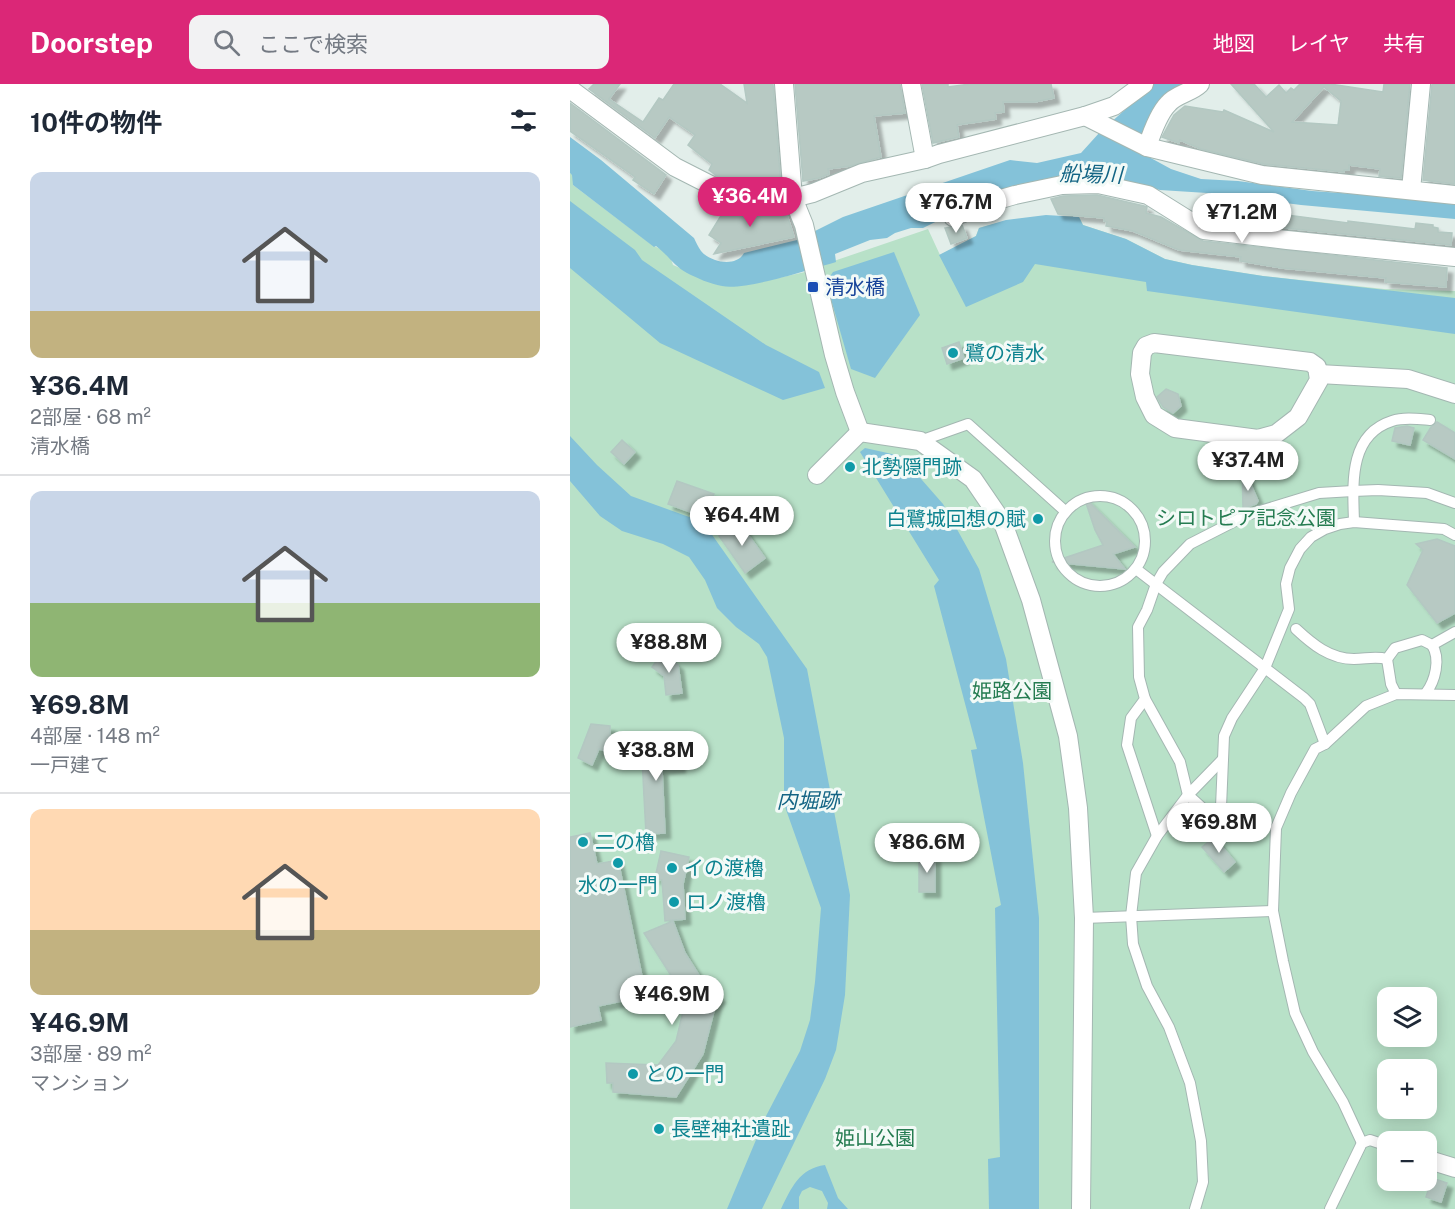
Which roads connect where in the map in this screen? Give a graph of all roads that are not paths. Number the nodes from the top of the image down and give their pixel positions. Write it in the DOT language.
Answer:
graph roads {
  1 [pos="784,84"];
  2 [pos="911,84"];
  3 [pos="1144,84"];
  4 [pos="1200,84"];
  5 [pos="1421,84"];
  6 [pos="570,89"];
  7 [pos="1085,116"];
  8 [pos="1147,147"];
  9 [pos="925,159"];
  10 [pos="1411,190"];
  11 [pos="1455,195"];
  12 [pos="793,198"];
  13 [pos="953,217"];
  14 [pos="1455,257"];
  15 [pos="1319,374"];
  16 [pos="1455,394"];
  17 [pos="1430,420"];
  18 [pos="860,432"];
  19 [pos="921,441"];
  20 [pos="817,475"];
  21 [pos="1353,491"];
  22 [pos="1455,503"];
  23 [pos="1065,511"];
  24 [pos="1354,522"];
  25 [pos="1455,535"];
  26 [pos="1136,569"];
  27 [pos="1156,584"];
  28 [pos="1296,628"];
  29 [pos="1455,632"];
  30 [pos="1432,645"];
  31 [pos="1387,659"];
  32 [pos="1264,668"];
  33 [pos="1426,693"];
  34 [pos="1396,694"];
  35 [pos="1455,695"];
  36 [pos="1145,699"];
  37 [pos="1325,744"];
  38 [pos="1223,759"];
  39 [pos="1188,795"];
  40 [pos="1157,836"];
  41 [pos="1274,911"];
  42 [pos="1131,916"];
  43 [pos="1084,918"];
  44 [pos="1377,1142"];
  45 [pos="1362,1143"];
  46 [pos="1437,1162"];
  47 [pos="1455,1168"];
  48 [pos="1081,1209"];
  49 [pos="1195,1209"];
  50 [pos="1330,1209"];
  1 -- 12 [label="street"];
  2 -- 9 [label="street"];
  3 -- 7 [label="street"];
  4 -- 8 [label="street"];
  5 -- 10 [label="street"];
  6 -- 12 [label="street"];
  7 -- 8 [label="street"];
  7 -- 9 [label="street"];
  8 -- 10 [label="street"];
  9 -- 12 [label="street"];
  10 -- 11 [label="street"];
  12 -- 18 [label="street"];
  13 -- 14 [label="street"];
  15 -- 15 [label="street"];
  15 -- 16 [label="street"];
  17 -- 21 [label="lane"];
  18 -- 19 [label="street"];
  18 -- 20 [label="street"];
  19 -- 23 [label="lane"];
  19 -- 43 [label="street"];
  21 -- 22 [label="lane"];
  21 -- 24 [label="lane"];
  21 -- 27 [label="lane"];
  23 -- 26 [label="lane"];
  23 -- 26 [label="lane"];
  24 -- 25 [label="lane"];
  24 -- 32 [label="lane"];
  26 -- 27 [label="lane"];
  27 -- 32 [label="lane"];
  27 -- 36 [label="lane"];
  28 -- 31 [label="lane"];
  29 -- 30 [label="lane"];
  30 -- 31 [label="lane"];
  30 -- 33 [label="lane"];
  31 -- 34 [label="lane"];
  32 -- 37 [label="lane"];
  32 -- 38 [label="lane"];
  33 -- 34 [label="lane"];
  33 -- 35 [label="lane"];
  34 -- 37 [label="lane"];
  36 -- 39 [label="lane"];
  36 -- 40 [label="lane"];
  37 -- 41 [label="lane"];
  38 -- 39 [label="lane"];
  38 -- 39 [label="lane"];
  39 -- 40 [label="lane"];
  40 -- 42 [label="lane"];
  41 -- 42 [label="lane"];
  41 -- 45 [label="lane"];
  42 -- 43 [label="lane"];
  42 -- 49 [label="lane"];
  43 -- 48 [label="street"];
  44 -- 45 [label="lane"];
  45 -- 50 [label="lane"];
  46 -- 47 [label="street"];
}
